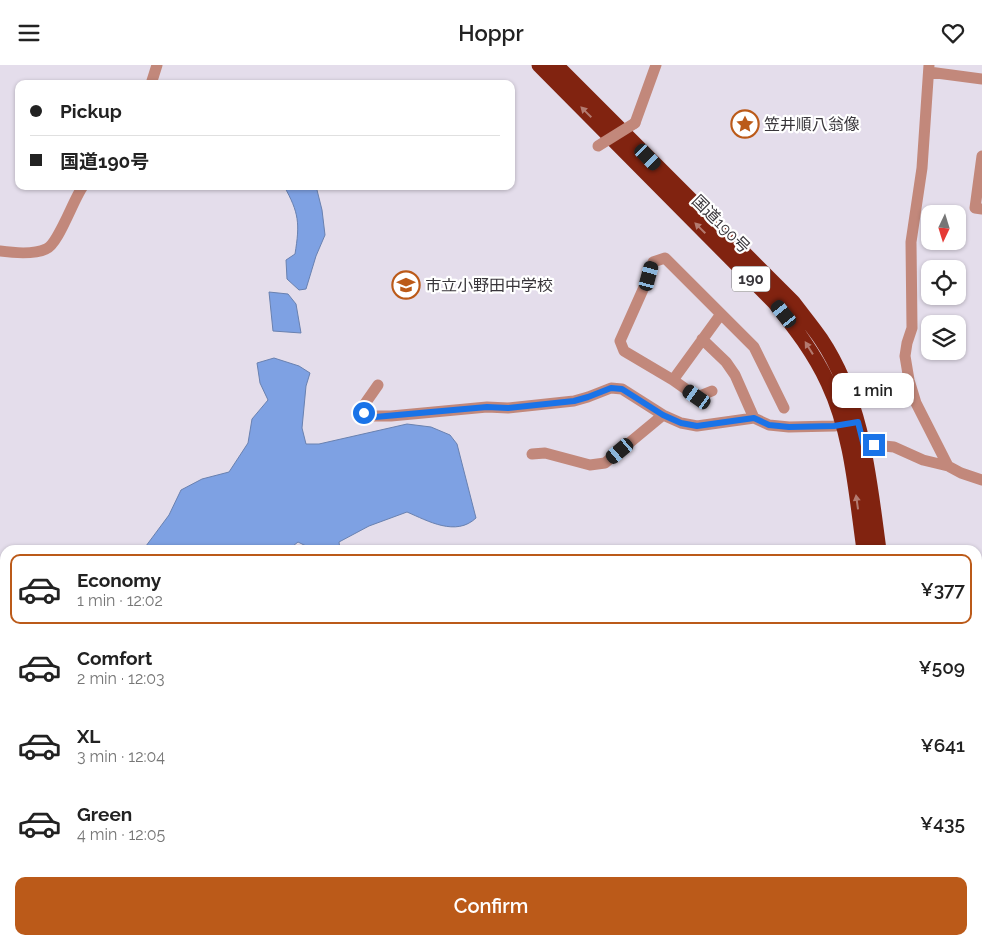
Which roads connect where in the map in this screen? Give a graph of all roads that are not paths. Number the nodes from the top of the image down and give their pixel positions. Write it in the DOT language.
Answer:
graph roads {
  1 [pos="156,65"];
  2 [pos="538,65"];
  3 [pos="556,65"];
  4 [pos="656,65"];
  5 [pos="929,68"];
  6 [pos="982,79"];
  7 [pos="152,80"];
  8 [pos="598,146"];
  9 [pos="982,156"];
  10 [pos="80,190"];
  11 [pos="982,209"];
  12 [pos="0,251"];
  13 [pos="721,315"];
  14 [pos="702,339"];
  15 [pos="673,380"];
  16 [pos="378,385"];
  17 [pos="712,391"];
  18 [pos="784,408"];
  19 [pos="663,415"];
  20 [pos="754,418"];
  21 [pos="850,423"];
  22 [pos="864,446"];
  23 [pos="532,454"];
  24 [pos="948,466"];
  25 [pos="982,480"];
  26 [pos="863,545"];
  27 [pos="878,545"];
  1 -- 7 [label="street"];
  21 -- 2 [label="highway, 国道190号 / 190, one-way"];
  3 -- 21 [label="highway, 国道190号 / 190"];
  4 -- 8 [label="street, bridge"];
  5 -- 6 [label="street"];
  5 -- 24 [label="street"];
  9 -- 11 [label="street"];
  10 -- 12 [label="street"];
  13 -- 14 [label="street"];
  13 -- 15 [label="street"];
  13 -- 18 [label="street"];
  14 -- 15 [label="street"];
  14 -- 20 [label="street"];
  15 -- 17 [label="street"];
  16 -- 19 [label="street"];
  19 -- 20 [label="street"];
  19 -- 23 [label="street"];
  20 -- 21 [label="street"];
  21 -- 22 [label="highway, 国道190号 / 190"];
  26 -- 21 [label="highway, 国道190号 / 190, one-way"];
  22 -- 24 [label="street"];
  22 -- 27 [label="highway, 国道190号 / 190"];
  24 -- 25 [label="street"];
}
